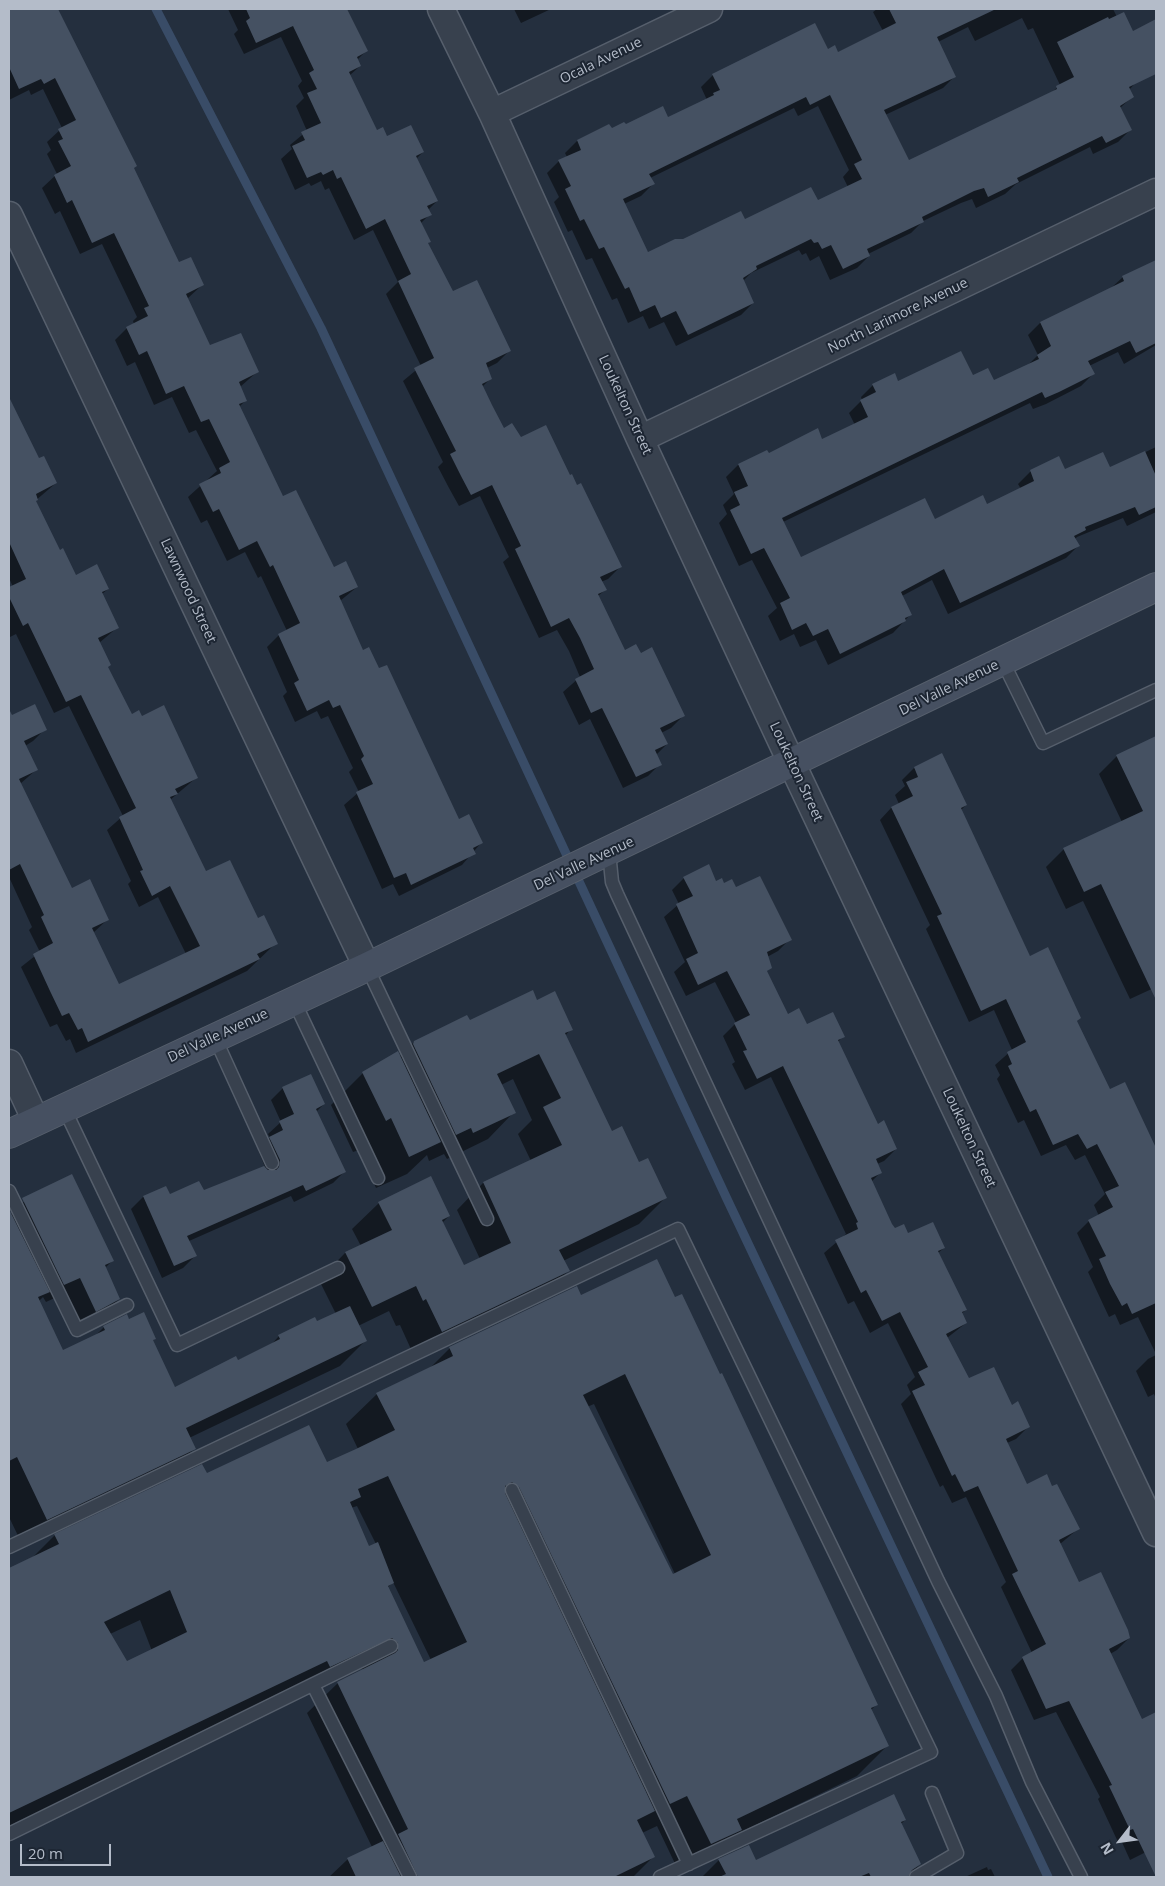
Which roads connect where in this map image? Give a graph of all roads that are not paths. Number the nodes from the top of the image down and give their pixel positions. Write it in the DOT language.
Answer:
graph roads {
  1 [pos="441,9"];
  2 [pos="709,9"];
  3 [pos="492,113"];
  4 [pos="1156,192"];
  5 [pos="9,215"];
  6 [pos="640,439"];
  7 [pos="1156,587"];
  8 [pos="1003,662"];
  9 [pos="1156,690"];
  10 [pos="792,764"];
  11 [pos="601,855"];
  12 [pos="367,967"];
  13 [pos="294,1001"];
  14 [pos="215,1038"];
  15 [pos="9,1063"];
  16 [pos="64,1108"];
  17 [pos="36,1120"];
  18 [pos="9,1134"];
  19 [pos="272,1163"];
  20 [pos="378,1178"];
  21 [pos="9,1191"];
  22 [pos="486,1219"];
  23 [pos="338,1268"];
  24 [pos="127,1305"];
  25 [pos="512,1490"];
  26 [pos="1156,1533"];
  27 [pos="9,1547"];
  28 [pos="391,1646"];
  29 [pos="313,1685"];
  30 [pos="932,1793"];
  31 [pos="9,1834"];
  32 [pos="689,1864"];
  33 [pos="410,1877"];
  34 [pos="660,1877"];
  35 [pos="916,1877"];
  36 [pos="1081,1877"];
  1 -- 3 [label="street, Loukelton Street"];
  2 -- 3 [label="street, Ocala Avenue"];
  3 -- 6 [label="street, Loukelton Street"];
  4 -- 6 [label="street, North Larimore Avenue"];
  5 -- 12 [label="street, Lawnwood Street"];
  6 -- 10 [label="street, Loukelton Street"];
  7 -- 8 [label="street, Del Valle Avenue"];
  8 -- 9 [label="lane"];
  8 -- 10 [label="street, Del Valle Avenue"];
  10 -- 11 [label="street, Del Valle Avenue"];
  10 -- 26 [label="street, Loukelton Street"];
  11 -- 12 [label="street, Del Valle Avenue"];
  11 -- 36 [label="lane"];
  12 -- 13 [label="street, Del Valle Avenue"];
  12 -- 22 [label="lane"];
  13 -- 14 [label="street, Del Valle Avenue"];
  13 -- 20 [label="lane"];
  14 -- 16 [label="street, Del Valle Avenue"];
  14 -- 19 [label="lane"];
  15 -- 17 [label="street"];
  16 -- 17 [label="street, Del Valle Avenue"];
  16 -- 23 [label="lane"];
  17 -- 18 [label="street, Del Valle Avenue"];
  21 -- 24 [label="lane"];
  25 -- 32 [label="lane"];
  27 -- 32 [label="lane"];
  28 -- 29 [label="lane"];
  29 -- 31 [label="lane"];
  29 -- 33 [label="lane"];
  30 -- 35 [label="lane"];
  32 -- 34 [label="lane"];
}
